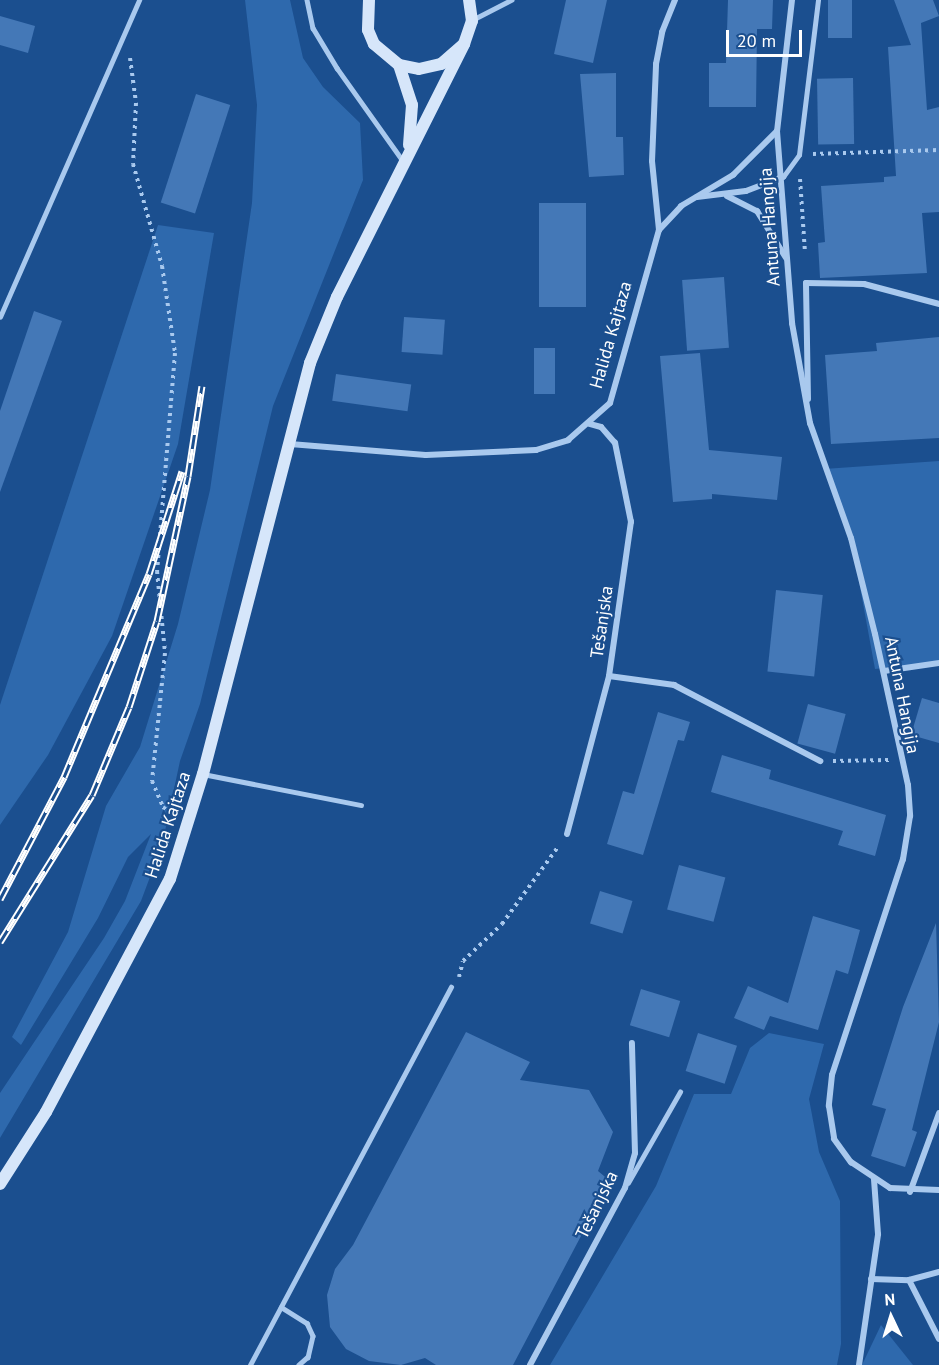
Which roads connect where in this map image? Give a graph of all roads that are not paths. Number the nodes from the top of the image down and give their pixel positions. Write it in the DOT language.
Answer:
graph roads {
  1 [pos="139,0"];
  2 [pos="307,0"];
  3 [pos="369,0"];
  4 [pos="510,0"];
  5 [pos="675,0"];
  6 [pos="792,0"];
  7 [pos="818,0"];
  8 [pos="471,7"];
  9 [pos="464,44"];
  10 [pos="399,65"];
  11 [pos="777,131"];
  12 [pos="406,161"];
  13 [pos="783,177"];
  14 [pos="727,196"];
  15 [pos="693,198"];
  16 [pos="659,230"];
  17 [pos="788,263"];
  18 [pos="939,304"];
  19 [pos="0,317"];
  20 [pos="810,423"];
  21 [pos="590,424"];
  22 [pos="290,444"];
  23 [pos="939,663"];
  24 [pos="884,671"];
  25 [pos="609,676"];
  26 [pos="820,761"];
  27 [pos="203,774"];
  28 [pos="361,805"];
  29 [pos="567,834"];
  30 [pos="451,987"];
  31 [pos="632,1042"];
  32 [pos="680,1092"];
  33 [pos="939,1113"];
  34 [pos="874,1179"];
  35 [pos="0,1184"];
  36 [pos="625,1188"];
  37 [pos="939,1190"];
  38 [pos="910,1192"];
  39 [pos="939,1272"];
  40 [pos="871,1279"];
  41 [pos="909,1280"];
  42 [pos="281,1307"];
  43 [pos="939,1339"];
  44 [pos="250,1365"];
  45 [pos="299,1365"];
  46 [pos="530,1365"];
  47 [pos="859,1365"];
  1 -- 19 [label="lane"];
  2 -- 12 [label="lane"];
  3 -- 10 [label="main road"];
  4 -- 8 [label="lane"];
  5 -- 16 [label="street, Halida Kajtaza"];
  6 -- 11 [label="street, Antuna Hangija"];
  7 -- 13 [label="lane"];
  8 -- 9 [label="main road, Halida Kajtaza"];
  9 -- 10 [label="main road"];
  9 -- 12 [label="main road, Halida Kajtaza"];
  10 -- 12 [label="main road, Halida Kajtaza"];
  11 -- 13 [label="street, Antuna Hangija"];
  11 -- 15 [label="street"];
  12 -- 22 [label="main road, Halida Kajtaza"];
  13 -- 14 [label="street"];
  13 -- 17 [label="street, Antuna Hangija"];
  14 -- 15 [label="street"];
  14 -- 17 [label="street"];
  15 -- 16 [label="street"];
  16 -- 21 [label="street, Halida Kajtaza"];
  17 -- 20 [label="street, Antuna Hangija"];
  18 -- 20 [label="street"];
  20 -- 24 [label="street, Antuna Hangija"];
  21 -- 22 [label="street, Halida Kajtaza"];
  21 -- 25 [label="street, Tešanjska"];
  22 -- 27 [label="main road, Halida Kajtaza"];
  23 -- 24 [label="street"];
  24 -- 34 [label="street, Antuna Hangija"];
  25 -- 26 [label="street"];
  25 -- 29 [label="street, Tešanjska"];
  27 -- 28 [label="lane"];
  27 -- 35 [label="main road, Halida Kajtaza"];
  30 -- 42 [label="lane"];
  31 -- 36 [label="street, Tešanjska"];
  32 -- 36 [label="lane"];
  33 -- 38 [label="street"];
  34 -- 38 [label="street, Antuna Hangija"];
  34 -- 40 [label="street"];
  36 -- 46 [label="street, Tešanjska"];
  37 -- 38 [label="street, Antuna Hangija"];
  39 -- 41 [label="street"];
  40 -- 41 [label="street"];
  40 -- 47 [label="street"];
  41 -- 43 [label="street"];
  42 -- 44 [label="lane"];
  42 -- 45 [label="lane"];
}
